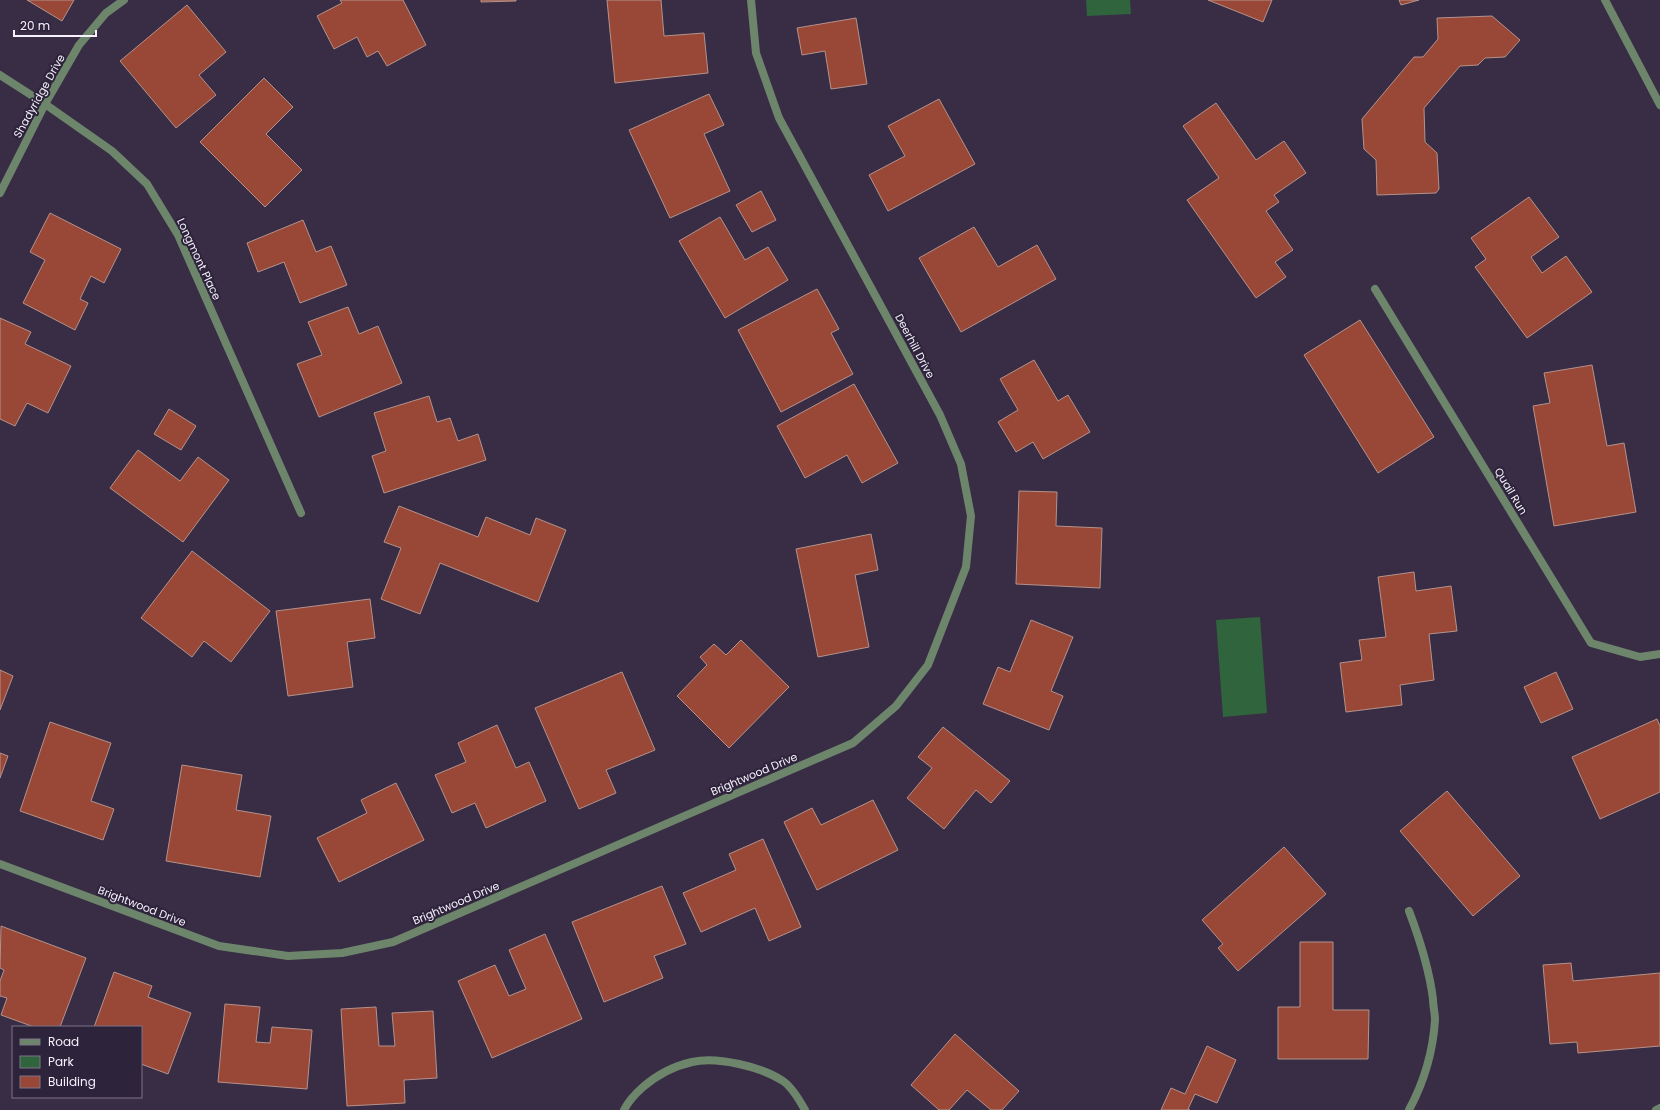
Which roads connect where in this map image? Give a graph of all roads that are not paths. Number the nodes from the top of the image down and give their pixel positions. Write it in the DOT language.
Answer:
graph roads {
  1 [pos="124,0"];
  2 [pos="751,0"];
  3 [pos="1605,0"];
  4 [pos="0,75"];
  5 [pos="45,104"];
  6 [pos="1660,105"];
  7 [pos="0,193"];
  8 [pos="1375,289"];
  9 [pos="301,513"];
  10 [pos="1660,654"];
  11 [pos="896,706"];
  12 [pos="0,864"];
  13 [pos="1409,911"];
  14 [pos="1660,1108"];
  15 [pos="624,1110"];
  16 [pos="805,1110"];
  17 [pos="1409,1110"];
  18 [pos="1656,1110"];
  1 -- 5 [label="street, Shadyridge Drive"];
  2 -- 11 [label="street, Deerhill Drive"];
  3 -- 6 [label="street"];
  4 -- 5 [label="street, Longmont Place"];
  5 -- 7 [label="street, Shadyridge Drive"];
  5 -- 9 [label="street, Longmont Place"];
  8 -- 10 [label="street, Quail Run"];
  11 -- 12 [label="street, Brightwood Drive"];
  13 -- 17 [label="street"];
  14 -- 18 [label="street"];
  15 -- 16 [label="street"];
}
